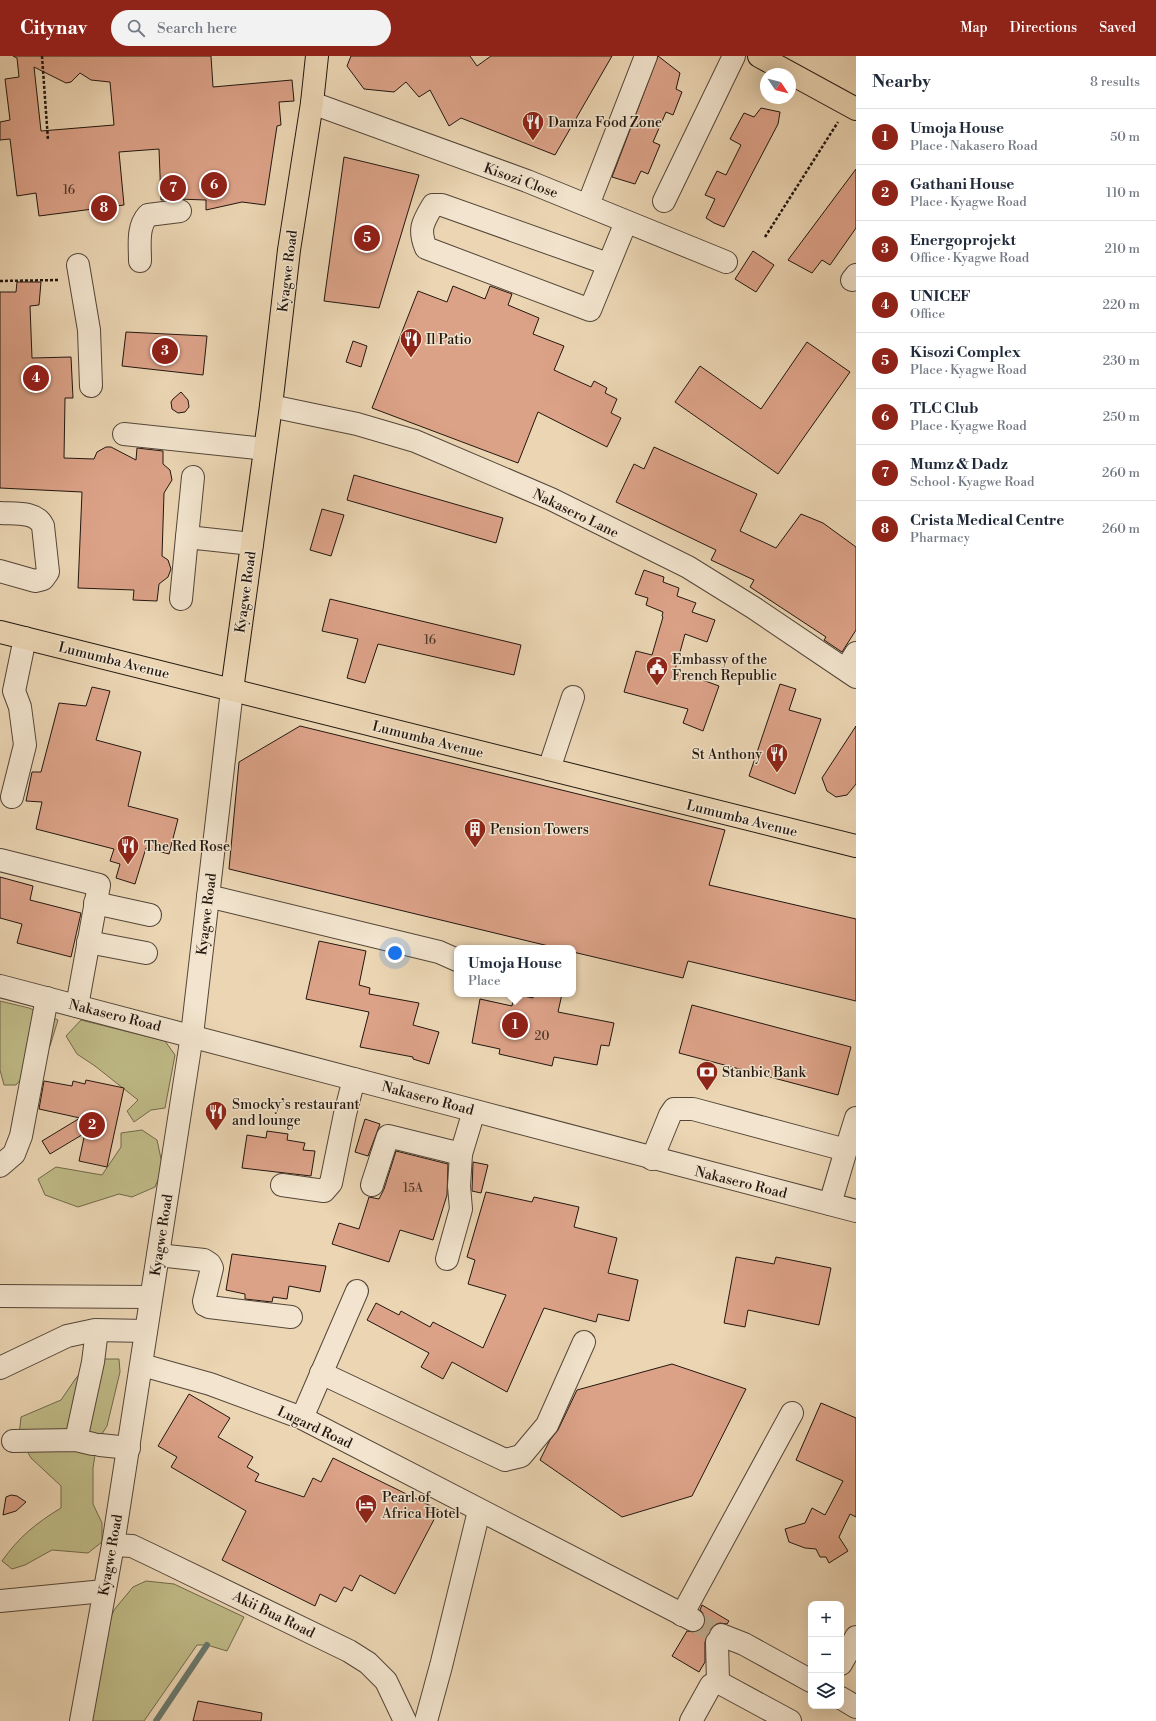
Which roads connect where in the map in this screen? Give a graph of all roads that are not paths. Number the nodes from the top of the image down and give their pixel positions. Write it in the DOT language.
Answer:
graph roads {
  1 [pos="318,56"];
  2 [pos="646,56"];
  3 [pos="734,56"];
  4 [pos="759,56"];
  5 [pos="312,103"];
  6 [pos="853,107"];
  7 [pos="664,201"];
  8 [pos="588,205"];
  9 [pos="180,211"];
  10 [pos="622,231"];
  11 [pos="140,261"];
  12 [pos="726,262"];
  13 [pos="608,264"];
  14 [pos="78,265"];
  15 [pos="92,386"];
  16 [pos="271,406"];
  17 [pos="124,434"];
  18 [pos="265,449"];
  19 [pos="194,477"];
  20 [pos="0,513"];
  21 [pos="187,537"];
  22 [pos="252,544"];
  23 [pos="0,571"];
  24 [pos="181,599"];
  25 [pos="0,632"];
  26 [pos="25,638"];
  27 [pos="853,666"];
  28 [pos="232,690"];
  29 [pos="573,697"];
  30 [pos="549,769"];
  31 [pos="12,797"];
  32 [pos="856,846"];
  33 [pos="0,860"];
  34 [pos="208,896"];
  35 [pos="95,903"];
  36 [pos="150,915"];
  37 [pos="88,942"];
  38 [pos="146,952"];
  39 [pos="454,959"];
  40 [pos="0,986"];
  41 [pos="47,998"];
  42 [pos="77,1006"];
  43 [pos="192,1035"];
  44 [pos="354,1079"];
  45 [pos="474,1111"];
  46 [pos="856,1118"];
  47 [pos="846,1150"];
  48 [pos="461,1154"];
  49 [pos="652,1159"];
  50 [pos="0,1166"];
  51 [pos="282,1185"];
  52 [pos="372,1185"];
  53 [pos="830,1204"];
  54 [pos="856,1211"];
  55 [pos="158,1255"];
  56 [pos="447,1259"];
  57 [pos="357,1291"];
  58 [pos="0,1296"];
  59 [pos="152,1297"];
  60 [pos="291,1317"];
  61 [pos="146,1331"];
  62 [pos="96,1338"];
  63 [pos="584,1342"];
  64 [pos="142,1364"];
  65 [pos="0,1368"];
  66 [pos="321,1373"];
  67 [pos="792,1413"];
  68 [pos="302,1418"];
  69 [pos="13,1441"];
  70 [pos="90,1443"];
  71 [pos="129,1448"];
  72 [pos="479,1511"];
  73 [pos="113,1545"];
  74 [pos="104,1591"];
  75 [pos="0,1602"];
  76 [pos="856,1636"];
  77 [pos="844,1658"];
  78 [pos="808,1679"];
  79 [pos="718,1682"];
  80 [pos="844,1700"];
  81 [pos="856,1707"];
  82 [pos="760,1714"];
  83 [pos="81,1721"];
  84 [pos="405,1721"];
  85 [pos="426,1721"];
  86 [pos="691,1721"];
  87 [pos="790,1721"];
  1 -- 5 [label="main road, Kyagwe Road"];
  2 -- 8 [label="street"];
  3 -- 7 [label="street"];
  4 -- 6 [label="main road"];
  5 -- 8 [label="street, Kisozi Close"];
  5 -- 16 [label="main road, Kyagwe Road"];
  8 -- 10 [label="street, Kisozi Close"];
  9 -- 11 [label="street"];
  10 -- 12 [label="street, Kisozi Close"];
  10 -- 13 [label="street"];
  13 -- 13 [label="street"];
  14 -- 15 [label="street"];
  16 -- 18 [label="main road, Kyagwe Road"];
  16 -- 27 [label="street, Nakasero Lane"];
  17 -- 18 [label="street"];
  18 -- 22 [label="main road, Kyagwe Road"];
  19 -- 21 [label="street"];
  20 -- 23 [label="street"];
  21 -- 22 [label="street"];
  21 -- 24 [label="street"];
  22 -- 28 [label="main road, Kyagwe Road"];
  25 -- 26 [label="main road, Lumumba Avenue"];
  26 -- 28 [label="main road, Lumumba Avenue"];
  26 -- 31 [label="street"];
  28 -- 30 [label="main road, Lumumba Avenue"];
  28 -- 34 [label="street, Kyagwe Road"];
  29 -- 30 [label="street"];
  30 -- 32 [label="main road, Lumumba Avenue"];
  33 -- 35 [label="street"];
  34 -- 39 [label="street"];
  34 -- 43 [label="street, Kyagwe Road"];
  35 -- 36 [label="street"];
  35 -- 37 [label="street"];
  37 -- 38 [label="street"];
  37 -- 42 [label="street"];
  40 -- 41 [label="street, Nakasero Road"];
  41 -- 42 [label="street, Nakasero Road"];
  41 -- 50 [label="street"];
  42 -- 43 [label="street, Nakasero Road"];
  43 -- 44 [label="street, Nakasero Road"];
  43 -- 55 [label="street, Kyagwe Road"];
  44 -- 45 [label="street, Nakasero Road"];
  44 -- 51 [label="street"];
  45 -- 48 [label="street"];
  45 -- 49 [label="street, Nakasero Road"];
  46 -- 47 [label="street"];
  47 -- 49 [label="street"];
  47 -- 53 [label="street"];
  48 -- 52 [label="street"];
  48 -- 56 [label="street"];
  49 -- 53 [label="street, Nakasero Road"];
  53 -- 54 [label="street, Nakasero Road"];
  55 -- 59 [label="street, Kyagwe Road"];
  55 -- 60 [label="street"];
  57 -- 66 [label="street"];
  58 -- 59 [label="street"];
  59 -- 61 [label="street, Kyagwe Road"];
  61 -- 64 [label="street, Kyagwe Road"];
  61 -- 65 [label="street"];
  62 -- 70 [label="street"];
  63 -- 66 [label="street"];
  64 -- 68 [label="street, Lugard Road"];
  64 -- 71 [label="street, Kyagwe Road"];
  66 -- 68 [label="street"];
  67 -- 72 [label="street, Lugard Road"];
  68 -- 72 [label="street, Lugard Road"];
  69 -- 70 [label="street"];
  70 -- 71 [label="street"];
  71 -- 73 [label="street, Kyagwe Road"];
  72 -- 85 [label="street"];
  73 -- 74 [label="street, Kyagwe Road"];
  73 -- 84 [label="street, Akii Bua Road"];
  74 -- 75 [label="street"];
  74 -- 83 [label="street, Kyagwe Road"];
  76 -- 77 [label="street"];
  78 -- 79 [label="street"];
  79 -- 82 [label="street"];
  79 -- 86 [label="street"];
  80 -- 81 [label="street"];
  82 -- 87 [label="street"];
}
